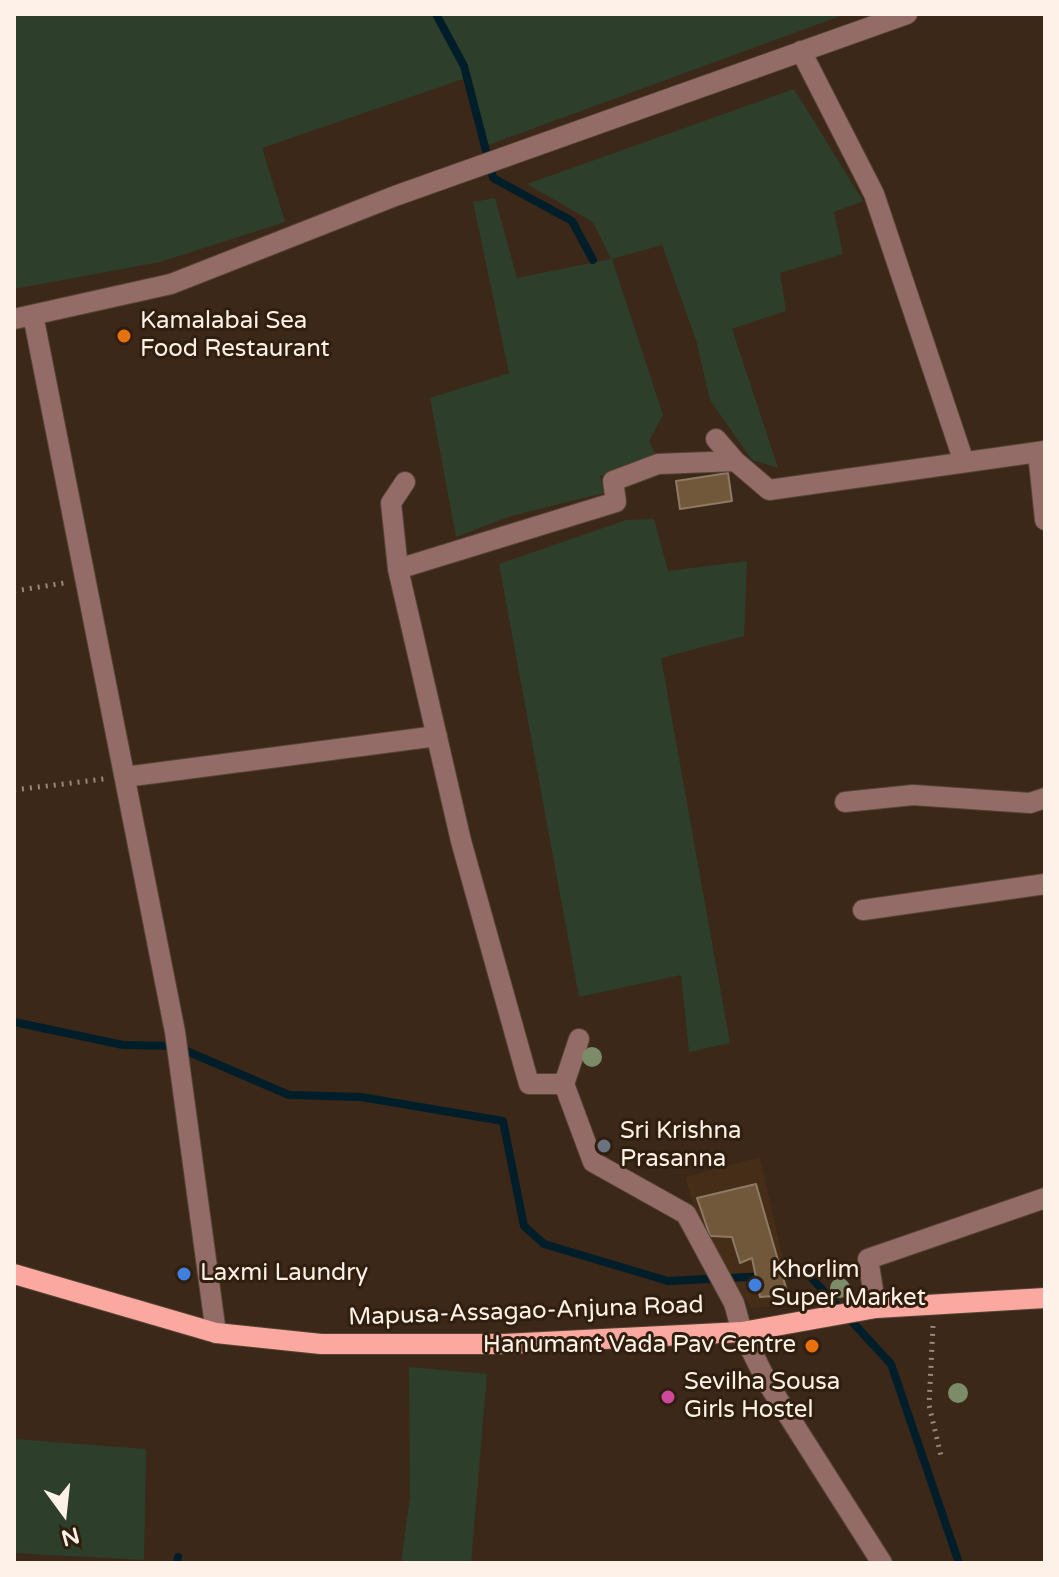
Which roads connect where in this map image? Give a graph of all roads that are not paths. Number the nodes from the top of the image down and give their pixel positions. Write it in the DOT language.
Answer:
graph roads {
  1 [pos="907,14"];
  2 [pos="801,51"];
  3 [pos="24,317"];
  4 [pos="716,439"];
  5 [pos="1041,452"];
  6 [pos="735,461"];
  7 [pos="964,462"];
  8 [pos="405,482"];
  9 [pos="1045,520"];
  10 [pos="398,569"];
  11 [pos="437,736"];
  12 [pos="125,777"];
  13 [pos="1045,798"];
  14 [pos="845,802"];
  15 [pos="1045,884"];
  16 [pos="863,910"];
  17 [pos="579,1039"];
  18 [pos="564,1084"];
  19 [pos="1045,1198"];
  20 [pos="14,1274"];
  21 [pos="1045,1298"];
  22 [pos="876,1308"];
  23 [pos="742,1332"];
  24 [pos="216,1333"];
  25 [pos="882,1563"];
  1 -- 2 [label="street"];
  2 -- 3 [label="street"];
  2 -- 7 [label="street"];
  3 -- 12 [label="street"];
  4 -- 6 [label="street"];
  5 -- 7 [label="street"];
  5 -- 9 [label="street"];
  6 -- 7 [label="street"];
  6 -- 10 [label="street"];
  8 -- 10 [label="street"];
  10 -- 11 [label="street"];
  11 -- 12 [label="street"];
  11 -- 18 [label="street"];
  12 -- 24 [label="street"];
  13 -- 14 [label="street"];
  15 -- 16 [label="street"];
  17 -- 18 [label="street"];
  18 -- 23 [label="street"];
  19 -- 22 [label="street"];
  20 -- 24 [label="main road, Mapusa-Assagao-Anjuna Road"];
  21 -- 22 [label="main road, Mapusa-Assagao-Anjuna Road"];
  22 -- 23 [label="main road, Mapusa-Assagao-Anjuna Road"];
  23 -- 24 [label="main road, Mapusa-Assagao-Anjuna Road"];
  23 -- 25 [label="street"];
}
